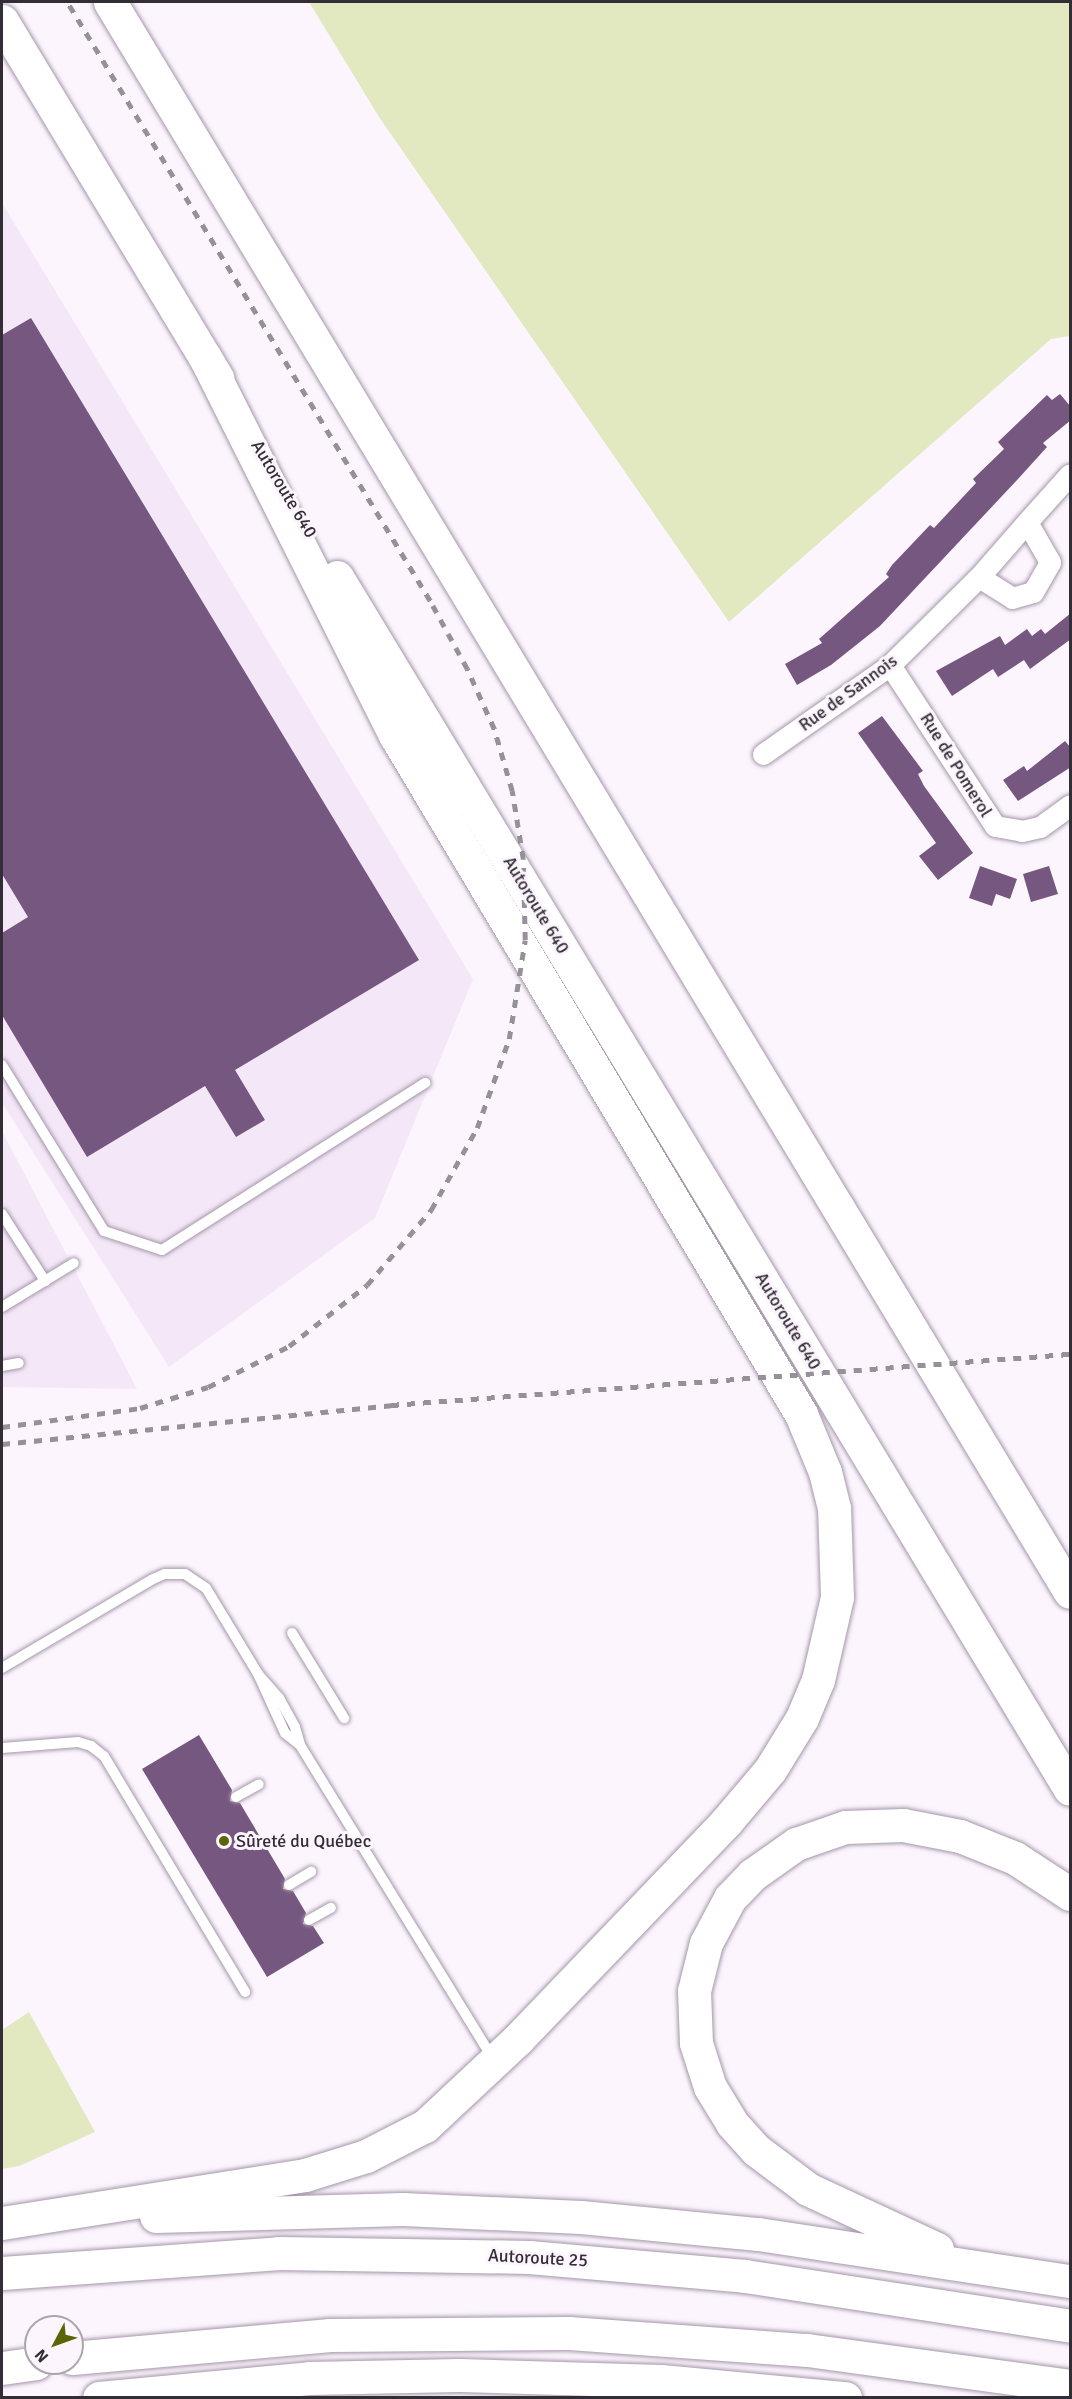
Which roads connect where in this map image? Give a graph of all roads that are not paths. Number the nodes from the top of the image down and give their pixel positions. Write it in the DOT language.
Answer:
graph roads {
  1 [pos="110,2"];
  2 [pos="2,21"];
  3 [pos="206,359"];
  4 [pos="1071,474"];
  5 [pos="1027,522"];
  6 [pos="979,577"];
  7 [pos="890,665"];
  8 [pos="763,754"];
  9 [pos="1071,805"];
  10 [pos="2,1065"];
  11 [pos="425,1083"];
  12 [pos="2,1214"];
  13 [pos="74,1263"];
  14 [pos="45,1281"];
  15 [pos="2,1307"];
  16 [pos="19,1363"];
  17 [pos="2,1366"];
  18 [pos="952,1395"];
  19 [pos="1071,1557"];
  20 [pos="1071,1592"];
  21 [pos="292,1633"];
  22 [pos="2,1668"];
  23 [pos="344,1719"];
  24 [pos="2,1748"];
  25 [pos="259,1784"];
  26 [pos="1071,1789"];
  27 [pos="236,1797"];
  28 [pos="311,1872"];
  29 [pos="289,1885"];
  30 [pos="1071,1894"];
  31 [pos="332,1908"];
  32 [pos="309,1920"];
  33 [pos="245,1992"];
  34 [pos="496,2061"];
  35 [pos="55,2216"];
  36 [pos="2,2223"];
  37 [pos="974,2266"];
  38 [pos="2,2273"];
  39 [pos="1071,2281"];
  40 [pos="1071,2326"];
  41 [pos="84,2357"];
  42 [pos="24,2365"];
  43 [pos="2,2368"];
  44 [pos="243,2384"];
  45 [pos="1071,2386"];
  46 [pos="99,2397"];
  47 [pos="428,2397"];
  48 [pos="845,2397"];
  1 -- 18 [label="highway"];
  2 -- 3 [label="highway, Autoroute 640"];
  3 -- 26 [label="highway, Autoroute 640"];
  3 -- 34 [label="highway"];
  4 -- 5 [label="street, Rue de Sannois"];
  5 -- 6 [label="street, Rue de Sannois"];
  5 -- 6 [label="street"];
  6 -- 7 [label="street, Rue de Sannois"];
  7 -- 8 [label="street, Rue de Sannois"];
  7 -- 9 [label="street, Rue de Pomerol"];
  10 -- 11 [label="lane"];
  12 -- 14 [label="lane"];
  13 -- 14 [label="lane"];
  14 -- 15 [label="lane"];
  16 -- 17 [label="lane"];
  18 -- 19 [label="highway"];
  18 -- 20 [label="highway"];
  21 -- 23 [label="lane"];
  22 -- 34 [label="lane"];
  24 -- 33 [label="lane"];
  25 -- 27 [label="lane"];
  28 -- 29 [label="lane"];
  30 -- 37 [label="highway"];
  31 -- 32 [label="lane"];
  34 -- 35 [label="highway"];
  35 -- 36 [label="highway"];
  35 -- 37 [label="highway"];
  37 -- 39 [label="highway"];
  38 -- 40 [label="highway, Autoroute 25"];
  41 -- 45 [label="highway"];
  42 -- 43 [label="highway"];
  44 -- 46 [label="highway"];
  44 -- 47 [label="highway"];
  44 -- 48 [label="highway"];
}
